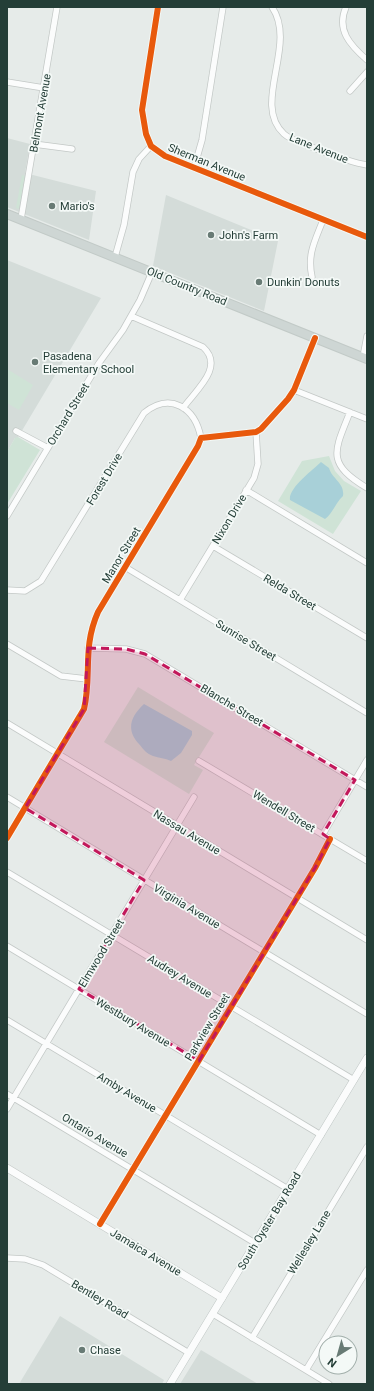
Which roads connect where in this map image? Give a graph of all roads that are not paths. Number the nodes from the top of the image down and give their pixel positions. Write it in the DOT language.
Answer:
graph roads {
  1 [pos="57,7"];
  2 [pos="158,7"];
  3 [pos="223,7"];
  4 [pos="272,7"];
  5 [pos="346,7"];
  6 [pos="367,60"];
  7 [pos="367,72"];
  8 [pos="7,82"];
  9 [pos="44,88"];
  10 [pos="350,90"];
  11 [pos="34,144"];
  12 [pos="151,146"];
  13 [pos="72,149"];
  14 [pos="367,165"];
  15 [pos="194,168"];
  16 [pos="7,214"];
  17 [pos="21,219"];
  18 [pos="323,220"];
  19 [pos="367,237"];
  20 [pos="115,257"];
  21 [pos="152,272"];
  22 [pos="312,277"];
  23 [pos="131,316"];
  24 [pos="367,336"];
  25 [pos="315,338"];
  26 [pos="365,358"];
  27 [pos="294,390"];
  28 [pos="183,408"];
  29 [pos="350,412"];
  30 [pos="367,419"];
  31 [pos="16,431"];
  32 [pos="256,432"];
  33 [pos="201,438"];
  34 [pos="48,448"];
  35 [pos="367,488"];
  36 [pos="246,490"];
  37 [pos="7,516"];
  38 [pos="213,546"];
  39 [pos="367,563"];
  40 [pos="125,567"];
  41 [pos="7,590"];
  42 [pos="180,600"];
  43 [pos="367,638"];
  44 [pos="7,644"];
  45 [pos="88,648"];
  46 [pos="87,679"];
  47 [pos="367,713"];
  48 [pos="7,723"];
  49 [pos="58,754"];
  50 [pos="367,760"];
  51 [pos="199,761"];
  52 [pos="355,780"];
  53 [pos="367,787"];
  54 [pos="194,797"];
  55 [pos="7,798"];
  56 [pos="25,808"];
  57 [pos="177,826"];
  58 [pos="323,834"];
  59 [pos="7,838"];
  60 [pos="330,839"];
  61 [pos="367,861"];
  62 [pos="7,872"];
  63 [pos="144,880"];
  64 [pos="297,898"];
  65 [pos="112,935"];
  66 [pos="367,940"];
  67 [pos="7,946"];
  68 [pos="264,952"];
  69 [pos="79,989"];
  70 [pos="231,1007"];
  71 [pos="367,1014"];
  72 [pos="7,1020"];
  73 [pos="46,1044"];
  74 [pos="367,1058"];
  75 [pos="198,1061"];
  76 [pos="354,1080"];
  77 [pos="7,1094"];
  78 [pos="13,1098"];
  79 [pos="7,1108"];
  80 [pos="166,1116"];
  81 [pos="321,1135"];
  82 [pos="367,1147"];
  83 [pos="7,1168"];
  84 [pos="133,1170"];
  85 [pos="288,1189"];
  86 [pos="100,1224"];
  87 [pos="255,1244"];
  88 [pos="7,1258"];
  89 [pos="367,1270"];
  90 [pos="222,1298"];
  91 [pos="213,1314"];
  92 [pos="252,1338"];
  93 [pos="189,1352"];
  94 [pos="306,1370"];
  95 [pos="170,1384"];
  96 [pos="329,1384"];
  1 -- 9 [label="street, Belmont Avenue"];
  2 -- 12 [label="street, Sherman Avenue"];
  3 -- 15 [label="street"];
  4 -- 14 [label="street, Lane Avenue"];
  5 -- 6 [label="street"];
  7 -- 10 [label="street"];
  8 -- 9 [label="street"];
  9 -- 11 [label="street, Belmont Avenue"];
  11 -- 13 [label="street"];
  11 -- 17 [label="street, Belmont Avenue"];
  12 -- 15 [label="street, Sherman Avenue"];
  12 -- 20 [label="street"];
  15 -- 18 [label="street, Sherman Avenue"];
  16 -- 17 [label="main road, Old Country Road"];
  17 -- 20 [label="main road, Old Country Road"];
  18 -- 19 [label="street, Sherman Avenue"];
  18 -- 22 [label="street"];
  20 -- 21 [label="main road, Old Country Road"];
  21 -- 23 [label="street, Orchard Street"];
  21 -- 25 [label="main road, Old Country Road"];
  23 -- 28 [label="street"];
  23 -- 34 [label="street, Orchard Street"];
  24 -- 26 [label="street"];
  25 -- 26 [label="main road, Old Country Road"];
  25 -- 27 [label="street"];
  27 -- 29 [label="street"];
  27 -- 32 [label="street"];
  28 -- 33 [label="street"];
  28 -- 41 [label="street, Forest Drive"];
  29 -- 30 [label="street"];
  29 -- 35 [label="street"];
  31 -- 34 [label="street"];
  32 -- 33 [label="street"];
  32 -- 36 [label="street, Nixon Drive"];
  33 -- 40 [label="street, Manor Street"];
  34 -- 37 [label="street, Orchard Street"];
  36 -- 38 [label="street, Nixon Drive"];
  36 -- 39 [label="street"];
  38 -- 42 [label="street, Nixon Drive"];
  38 -- 43 [label="street, Relda Street"];
  40 -- 42 [label="street, Sunrise Street"];
  40 -- 45 [label="street, Manor Street"];
  42 -- 47 [label="street, Sunrise Street"];
  44 -- 46 [label="street"];
  45 -- 46 [label="street, Manor Street"];
  45 -- 52 [label="street, Blanche Street"];
  46 -- 49 [label="street, Manor Street"];
  48 -- 49 [label="street, Nassau Avenue"];
  49 -- 56 [label="street, Manor Street"];
  49 -- 57 [label="street, Nassau Avenue"];
  50 -- 52 [label="street"];
  51 -- 58 [label="street, Wendell Street"];
  52 -- 53 [label="street, Blanche Street"];
  52 -- 58 [label="street"];
  54 -- 57 [label="street, Elmwood Street"];
  55 -- 56 [label="street, Virginia Avenue"];
  56 -- 59 [label="street, Manor Street"];
  56 -- 63 [label="street, Virginia Avenue"];
  57 -- 63 [label="street, Elmwood Street"];
  57 -- 64 [label="street, Nassau Avenue"];
  58 -- 60 [label="street, Wendell Street"];
  60 -- 61 [label="street, Wendell Street"];
  60 -- 64 [label="street, Parkview Street"];
  62 -- 65 [label="street, Audrey Avenue"];
  63 -- 65 [label="street, Elmwood Street"];
  63 -- 68 [label="street, Virginia Avenue"];
  64 -- 66 [label="street, Nassau Avenue"];
  64 -- 68 [label="street, Parkview Street"];
  65 -- 69 [label="street, Elmwood Street"];
  65 -- 70 [label="street, Audrey Avenue"];
  67 -- 69 [label="street, Westbury Avenue"];
  68 -- 70 [label="street, Parkview Street"];
  68 -- 71 [label="street, Virginia Avenue"];
  69 -- 73 [label="street, Elmwood Street"];
  69 -- 75 [label="street, Westbury Avenue"];
  70 -- 75 [label="street, Parkview Street"];
  70 -- 76 [label="street, Audrey Avenue"];
  72 -- 73 [label="street, Amby Avenue"];
  73 -- 78 [label="street, Elmwood Street"];
  73 -- 80 [label="street, Amby Avenue"];
  74 -- 76 [label="main road, South Oyster Bay Road"];
  75 -- 80 [label="street, Parkview Street"];
  75 -- 81 [label="street, Westbury Avenue"];
  76 -- 81 [label="main road, South Oyster Bay Road"];
  77 -- 78 [label="street, Ontario Avenue"];
  78 -- 79 [label="street, Elmwood Street"];
  78 -- 84 [label="street, Ontario Avenue"];
  80 -- 84 [label="street, Parkview Street"];
  80 -- 85 [label="street, Amby Avenue"];
  81 -- 85 [label="main road, South Oyster Bay Road"];
  82 -- 92 [label="street, Wellesley Lane"];
  83 -- 86 [label="main road, Jamaica Avenue"];
  84 -- 86 [label="street, Parkview Street"];
  84 -- 87 [label="street, Ontario Avenue"];
  85 -- 87 [label="main road, South Oyster Bay Road"];
  86 -- 90 [label="main road, Jamaica Avenue"];
  87 -- 90 [label="main road, South Oyster Bay Road"];
  88 -- 93 [label="street, Bentley Road"];
  89 -- 94 [label="street"];
  90 -- 91 [label="main road, South Oyster Bay Road"];
  91 -- 92 [label="street"];
  91 -- 93 [label="main road, South Oyster Bay Road"];
  92 -- 94 [label="street"];
  93 -- 95 [label="main road, South Oyster Bay Road"];
  94 -- 96 [label="street"];
}
